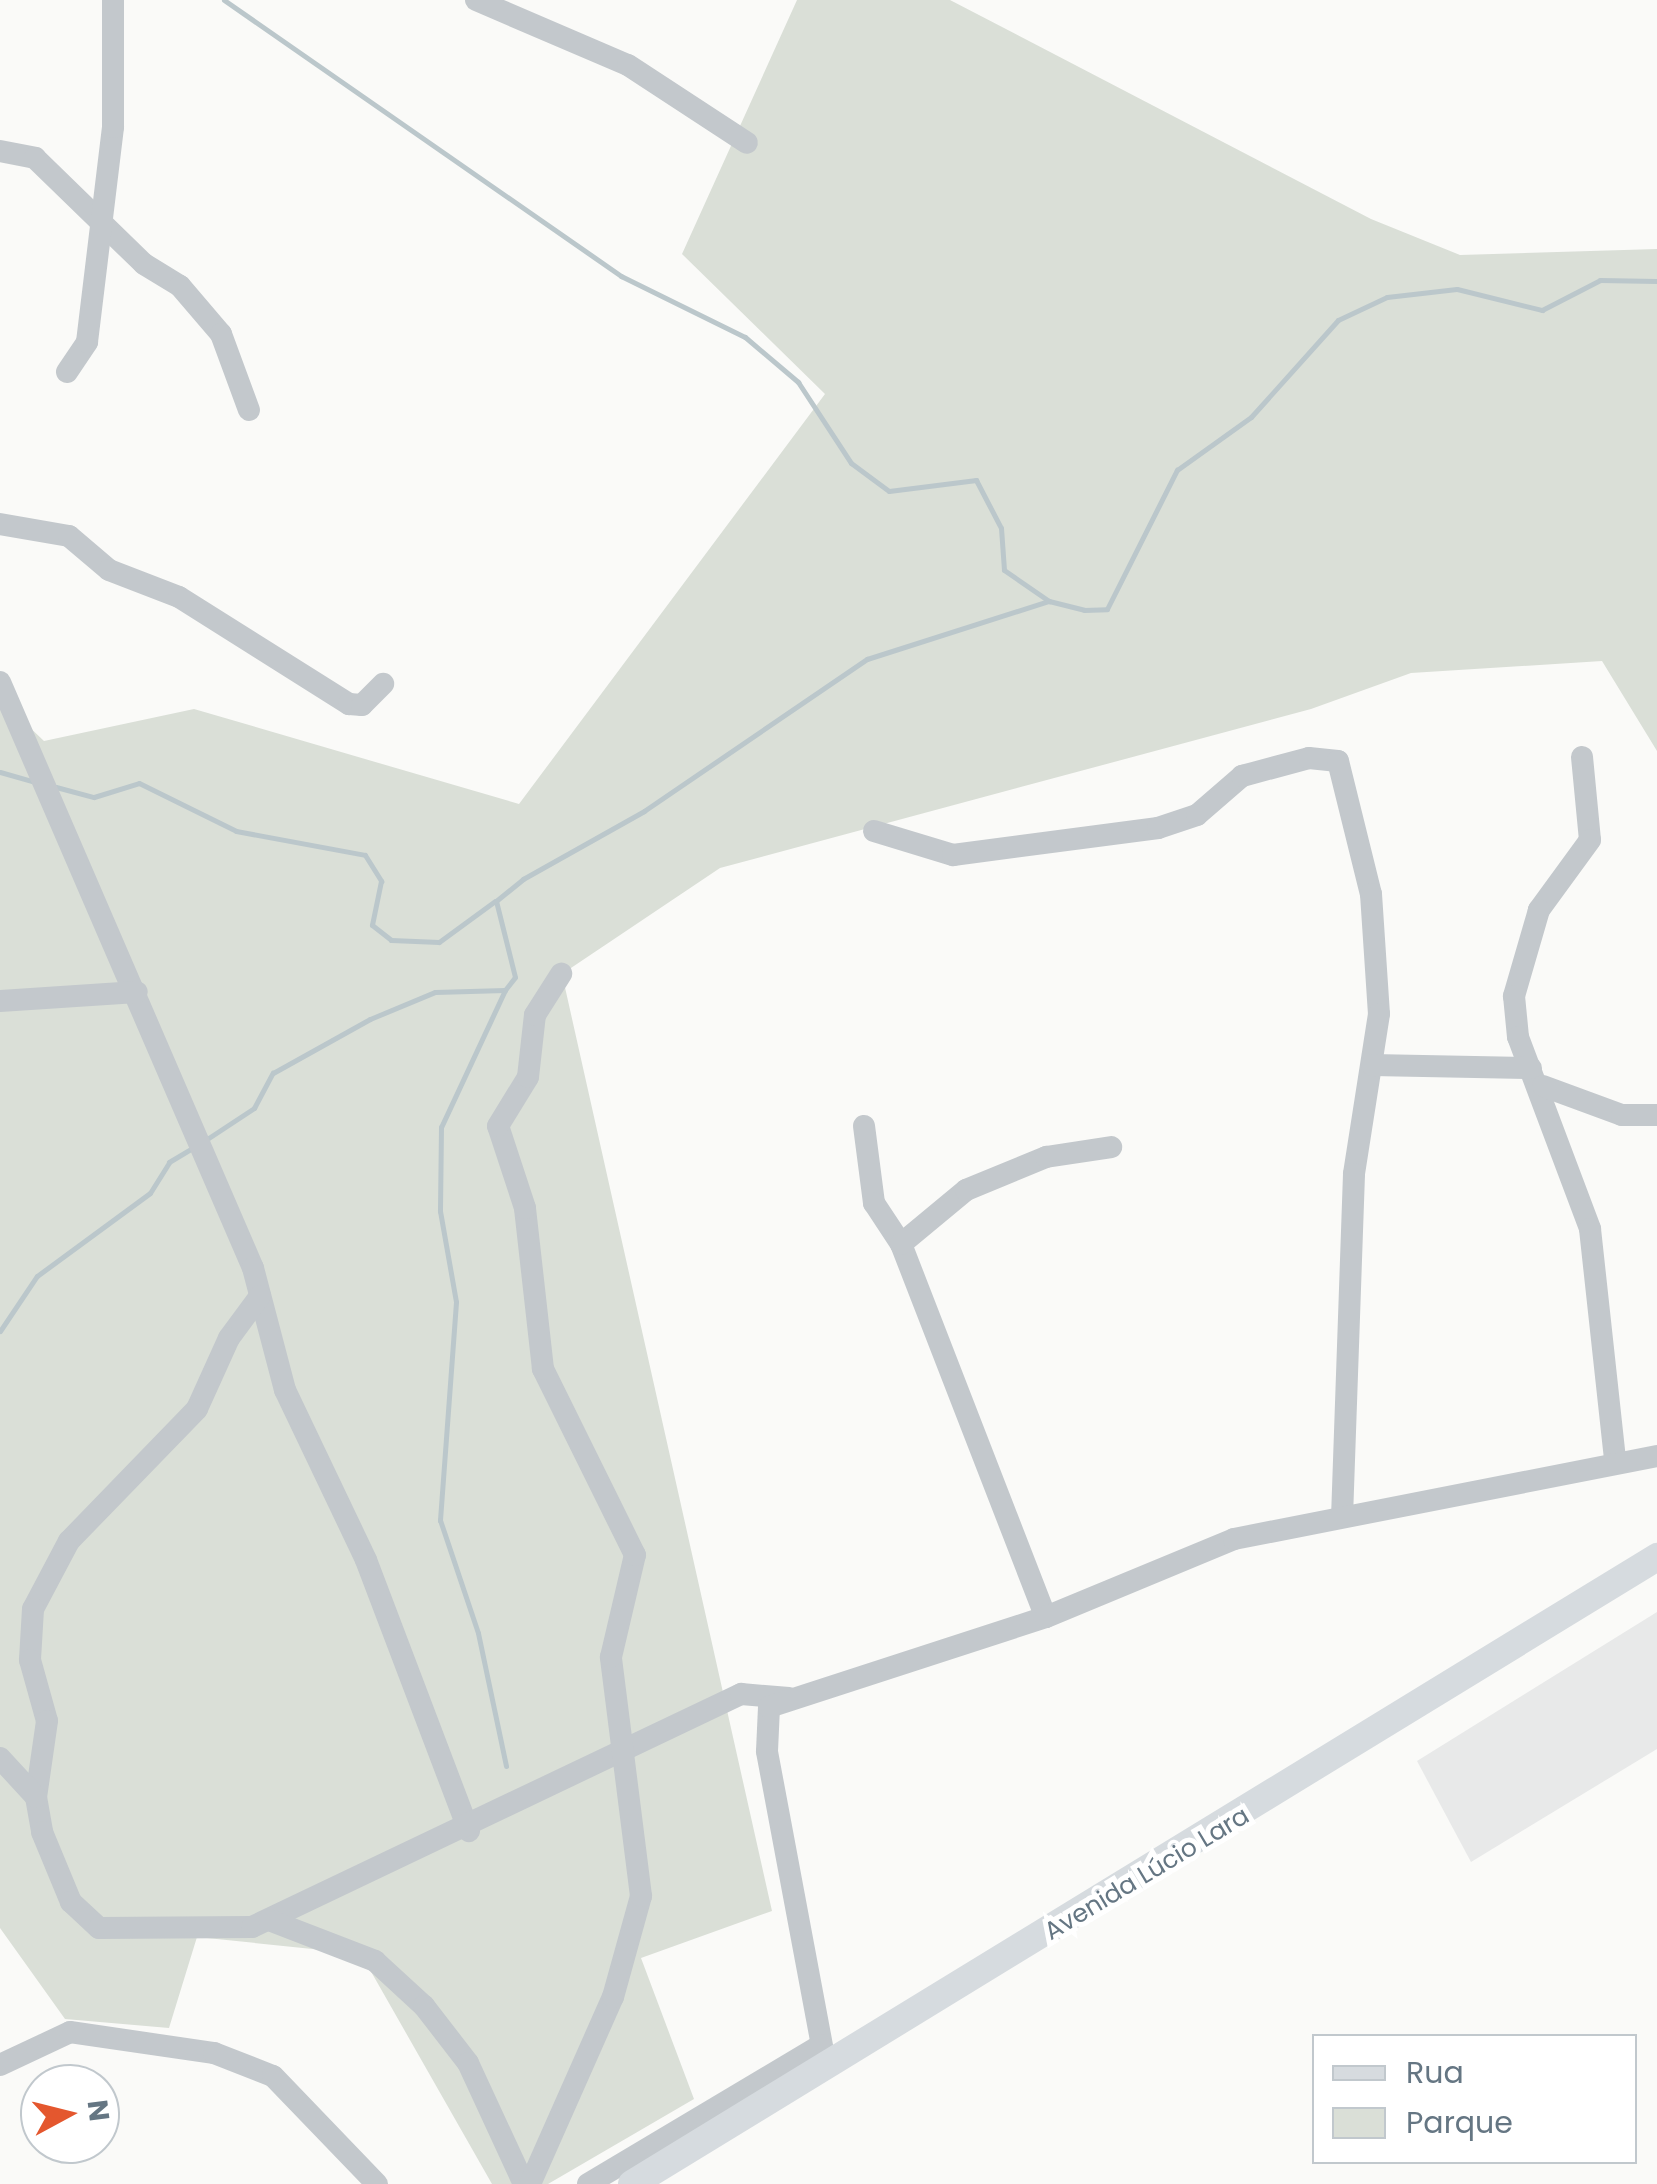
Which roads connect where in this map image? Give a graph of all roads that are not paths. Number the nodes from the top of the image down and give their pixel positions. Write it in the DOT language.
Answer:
graph roads {
  1 [pos="113,0"];
  2 [pos="476,0"];
  3 [pos="747,144"];
  4 [pos="0,151"];
  5 [pos="98,222"];
  6 [pos="67,372"];
  7 [pos="249,410"];
  8 [pos="0,524"];
  9 [pos="0,682"];
  10 [pos="383,684"];
  11 [pos="1582,757"];
  12 [pos="874,831"];
  13 [pos="562,974"];
  14 [pos="137,992"];
  15 [pos="0,1001"];
  16 [pos="1372,1065"];
  17 [pos="1537,1077"];
  18 [pos="1657,1115"];
  19 [pos="864,1126"];
  20 [pos="1111,1147"];
  21 [pos="901,1244"];
  22 [pos="260,1296"];
  23 [pos="1657,1456"];
  24 [pos="1615,1459"];
  25 [pos="1342,1512"];
  26 [pos="1657,1557"];
  27 [pos="1046,1618"];
  28 [pos="788,1698"];
  29 [pos="0,1758"];
  30 [pos="620,1758"];
  31 [pos="36,1797"];
  32 [pos="469,1832"];
  33 [pos="269,1920"];
  34 [pos="823,2056"];
  35 [pos="0,2065"];
  36 [pos="377,2184"];
  37 [pos="527,2184"];
  38 [pos="588,2184"];
  39 [pos="632,2184"];
  1 -- 5 [label="street"];
  2 -- 3 [label="street"];
  4 -- 5 [label="street"];
  5 -- 6 [label="street"];
  5 -- 7 [label="street"];
  8 -- 10 [label="street"];
  9 -- 14 [label="street"];
  11 -- 17 [label="street"];
  12 -- 16 [label="street"];
  13 -- 30 [label="street"];
  14 -- 15 [label="street"];
  14 -- 22 [label="street"];
  16 -- 17 [label="street"];
  16 -- 25 [label="street"];
  17 -- 18 [label="street"];
  17 -- 24 [label="street"];
  19 -- 21 [label="street"];
  20 -- 21 [label="street"];
  21 -- 27 [label="street"];
  22 -- 31 [label="street"];
  22 -- 32 [label="street"];
  23 -- 24 [label="street"];
  24 -- 25 [label="street"];
  25 -- 27 [label="street"];
  26 -- 34 [label="main road, Avenida Lúcio Lara"];
  27 -- 28 [label="street"];
  28 -- 30 [label="street"];
  28 -- 34 [label="street"];
  29 -- 31 [label="street"];
  30 -- 32 [label="street"];
  30 -- 37 [label="street"];
  31 -- 33 [label="street"];
  32 -- 33 [label="street"];
  33 -- 37 [label="street"];
  34 -- 38 [label="street"];
  34 -- 39 [label="main road, Avenida Lúcio Lara"];
  35 -- 36 [label="street"];
}
